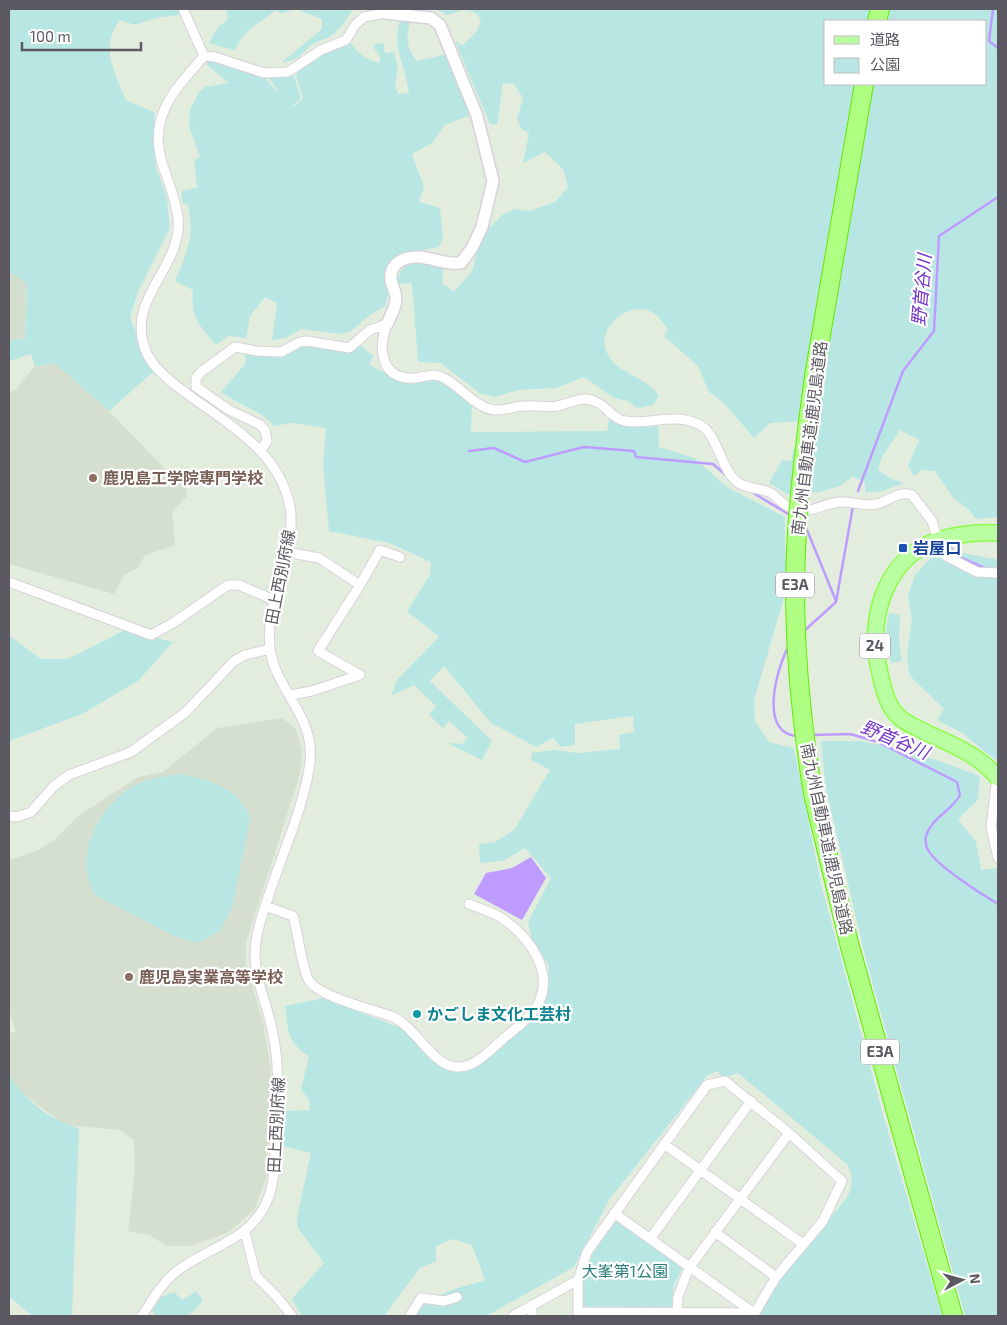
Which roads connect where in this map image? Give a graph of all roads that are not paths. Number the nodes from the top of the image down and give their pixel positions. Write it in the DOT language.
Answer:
graph roads {
  1 [pos="183,9"];
  2 [pos="385,13"];
  3 [pos="204,56"];
  4 [pos="864,85"];
  5 [pos="387,324"];
  6 [pos="261,450"];
  7 [pos="998,532"];
  8 [pos="939,540"];
  9 [pos="286,552"];
  10 [pos="400,557"];
  11 [pos="998,573"];
  12 [pos="9,582"];
  13 [pos="360,585"];
  14 [pos="274,600"];
  15 [pos="270,649"];
  16 [pos="291,695"];
  17 [pos="998,778"];
  18 [pos="9,816"];
  19 [pos="998,858"];
  20 [pos="469,904"];
  21 [pos="265,906"];
  22 [pos="751,1101"];
  23 [pos="789,1133"];
  24 [pos="664,1144"];
  25 [pos="701,1171"];
  26 [pos="741,1199"];
  27 [pos="614,1213"];
  28 [pos="245,1232"];
  29 [pos="715,1232"];
  30 [pos="650,1239"];
  31 [pos="803,1244"];
  32 [pos="689,1268"];
  33 [pos="776,1278"];
  34 [pos="578,1280"];
  35 [pos="457,1297"];
  36 [pos="532,1305"];
  37 [pos="952,1313"];
  38 [pos="578,1314"];
  39 [pos="677,1314"];
  40 [pos="754,1314"];
  41 [pos="142,1316"];
  42 [pos="292,1316"];
  43 [pos="410,1316"];
  44 [pos="513,1316"];
  45 [pos="532,1316"];
  1 -- 3 [label="street"];
  2 -- 3 [label="street"];
  2 -- 5 [label="street"];
  3 -- 6 [label="street, 田上西別府線"];
  4 -- 37 [label="highway, 南九州自動車道;鹿児島道路 / E3A, bridge"];
  5 -- 6 [label="street"];
  5 -- 8 [label="street"];
  6 -- 9 [label="street, 田上西別府線"];
  7 -- 8 [label="main road, 24"];
  8 -- 11 [label="street"];
  8 -- 17 [label="main road, 24"];
  9 -- 13 [label="street"];
  9 -- 14 [label="street, 田上西別府線"];
  10 -- 13 [label="street"];
  12 -- 14 [label="street"];
  13 -- 16 [label="street"];
  14 -- 15 [label="street, 田上西別府線"];
  15 -- 16 [label="street, 田上西別府線"];
  15 -- 18 [label="street"];
  16 -- 21 [label="street, 田上西別府線"];
  17 -- 19 [label="street"];
  20 -- 21 [label="street"];
  21 -- 28 [label="street, 田上西別府線"];
  22 -- 23 [label="street"];
  22 -- 24 [label="street"];
  22 -- 25 [label="street"];
  23 -- 26 [label="street"];
  23 -- 31 [label="street"];
  24 -- 25 [label="street"];
  24 -- 27 [label="street"];
  25 -- 26 [label="street"];
  25 -- 30 [label="street"];
  26 -- 29 [label="street"];
  26 -- 31 [label="street"];
  27 -- 30 [label="street"];
  27 -- 34 [label="street"];
  28 -- 41 [label="street, 田上西別府線"];
  28 -- 42 [label="street"];
  29 -- 32 [label="street"];
  29 -- 33 [label="street"];
  30 -- 32 [label="street"];
  31 -- 33 [label="street"];
  32 -- 39 [label="street"];
  32 -- 40 [label="street"];
  33 -- 40 [label="street"];
  34 -- 36 [label="street"];
  34 -- 38 [label="street"];
  35 -- 43 [label="street"];
  36 -- 44 [label="street"];
  36 -- 45 [label="street"];
  38 -- 39 [label="street"];
  39 -- 40 [label="street"];
}
